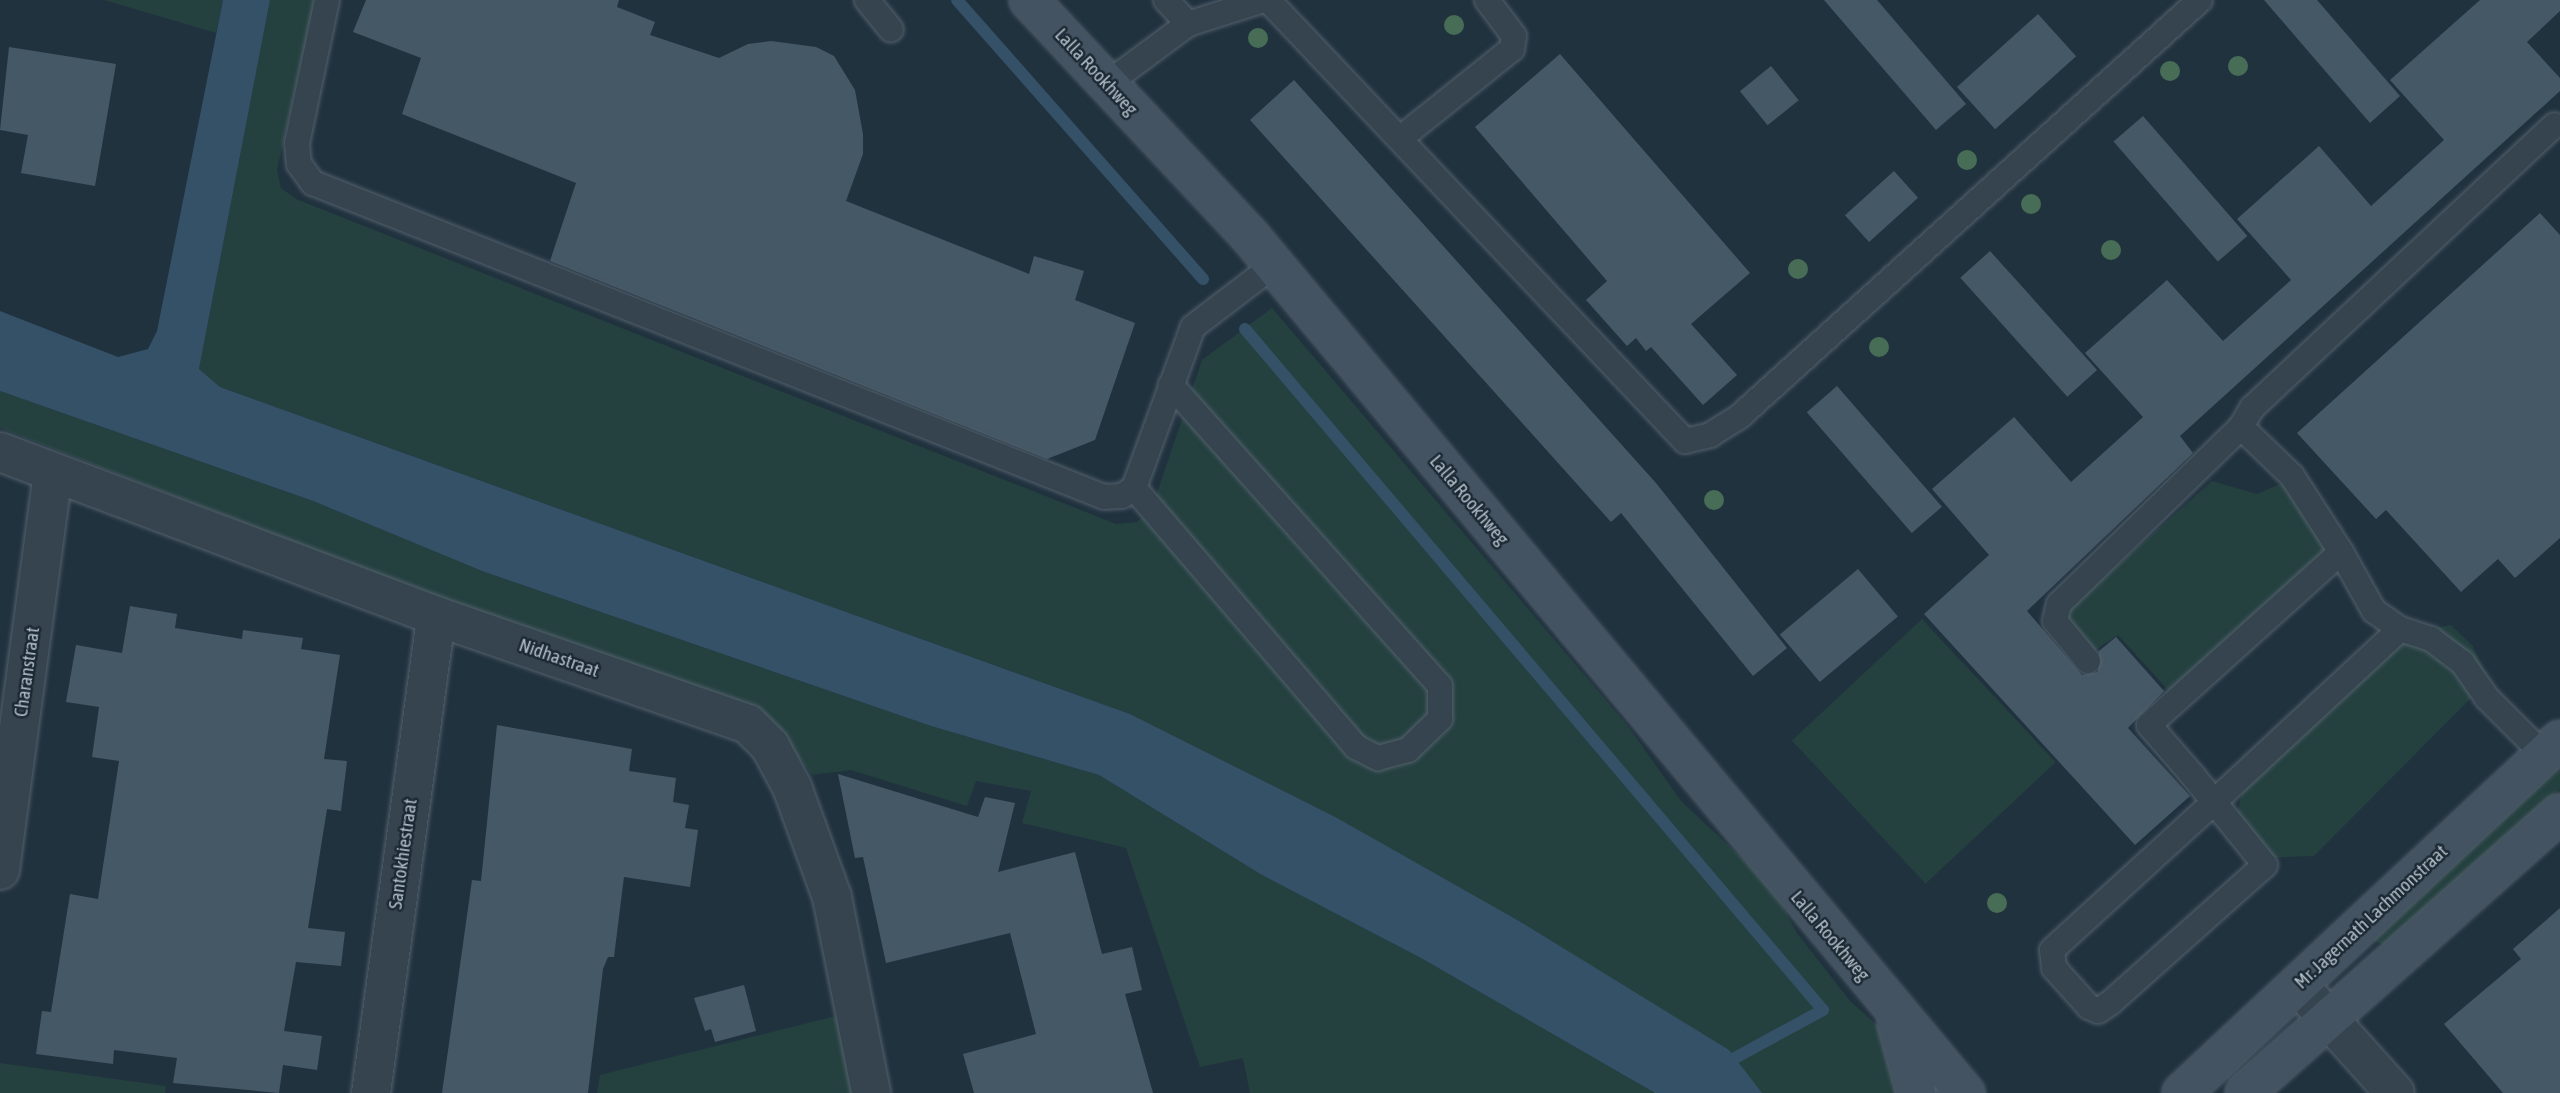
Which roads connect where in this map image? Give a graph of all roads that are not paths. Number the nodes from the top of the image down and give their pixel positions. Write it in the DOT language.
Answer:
graph roads {
  1 [pos="327,0"];
  2 [pos="867,0"];
  3 [pos="1029,0"];
  4 [pos="1166,0"];
  5 [pos="1266,0"];
  6 [pos="1487,0"];
  7 [pos="2200,0"];
  8 [pos="1188,24"];
  9 [pos="891,30"];
  10 [pos="1107,84"];
  11 [pos="2554,125"];
  12 [pos="1402,137"];
  13 [pos="1274,265"];
  14 [pos="1171,386"];
  15 [pos="2241,427"];
  16 [pos="0,452"];
  17 [pos="53,475"];
  18 [pos="1134,488"];
  19 [pos="2341,552"];
  20 [pos="436,616"];
  21 [pos="2400,629"];
  22 [pos="2088,662"];
  23 [pos="2552,748"];
  24 [pos="2214,802"];
  25 [pos="2560,813"];
  26 [pos="0,867"];
  27 [pos="2298,985"];
  28 [pos="1893,1012"];
  29 [pos="2330,1017"];
  30 [pos="371,1093"];
  31 [pos="871,1093"];
  32 [pos="1916,1093"];
  33 [pos="1965,1093"];
  34 [pos="2182,1093"];
  35 [pos="2245,1093"];
  36 [pos="2395,1093"];
  1 -- 18 [label="lane"];
  2 -- 9 [label="lane"];
  3 -- 10 [label="street, Lalla Rookhweg"];
  4 -- 8 [label="lane"];
  5 -- 8 [label="lane"];
  5 -- 12 [label="lane"];
  6 -- 12 [label="lane"];
  7 -- 12 [label="lane"];
  8 -- 10 [label="lane"];
  10 -- 13 [label="street, Lalla Rookhweg"];
  11 -- 15 [label="lane"];
  13 -- 14 [label="lane"];
  13 -- 28 [label="street, Lalla Rookhweg"];
  14 -- 18 [label="lane"];
  14 -- 18 [label="lane"];
  15 -- 19 [label="lane"];
  15 -- 22 [label="lane"];
  16 -- 17 [label="street, Nidhastraat"];
  17 -- 20 [label="street, Nidhastraat"];
  17 -- 26 [label="street, Charanstraat"];
  19 -- 21 [label="lane"];
  19 -- 24 [label="lane"];
  20 -- 30 [label="street, Santokhiestraat"];
  20 -- 31 [label="street, Nidhastraat"];
  21 -- 23 [label="lane"];
  21 -- 24 [label="lane"];
  23 -- 27 [label="street, Mr. Jagernath Lachmonstraat"];
  24 -- 24 [label="lane"];
  25 -- 29 [label="street"];
  27 -- 29 [label="street"];
  27 -- 34 [label="street, Mr. Jagernath Lachmonstraat"];
  28 -- 32 [label="street, Lalla Rookhweg"];
  28 -- 33 [label="street, Lalla Rookhweg"];
  29 -- 35 [label="street"];
  29 -- 36 [label="street"];
}
